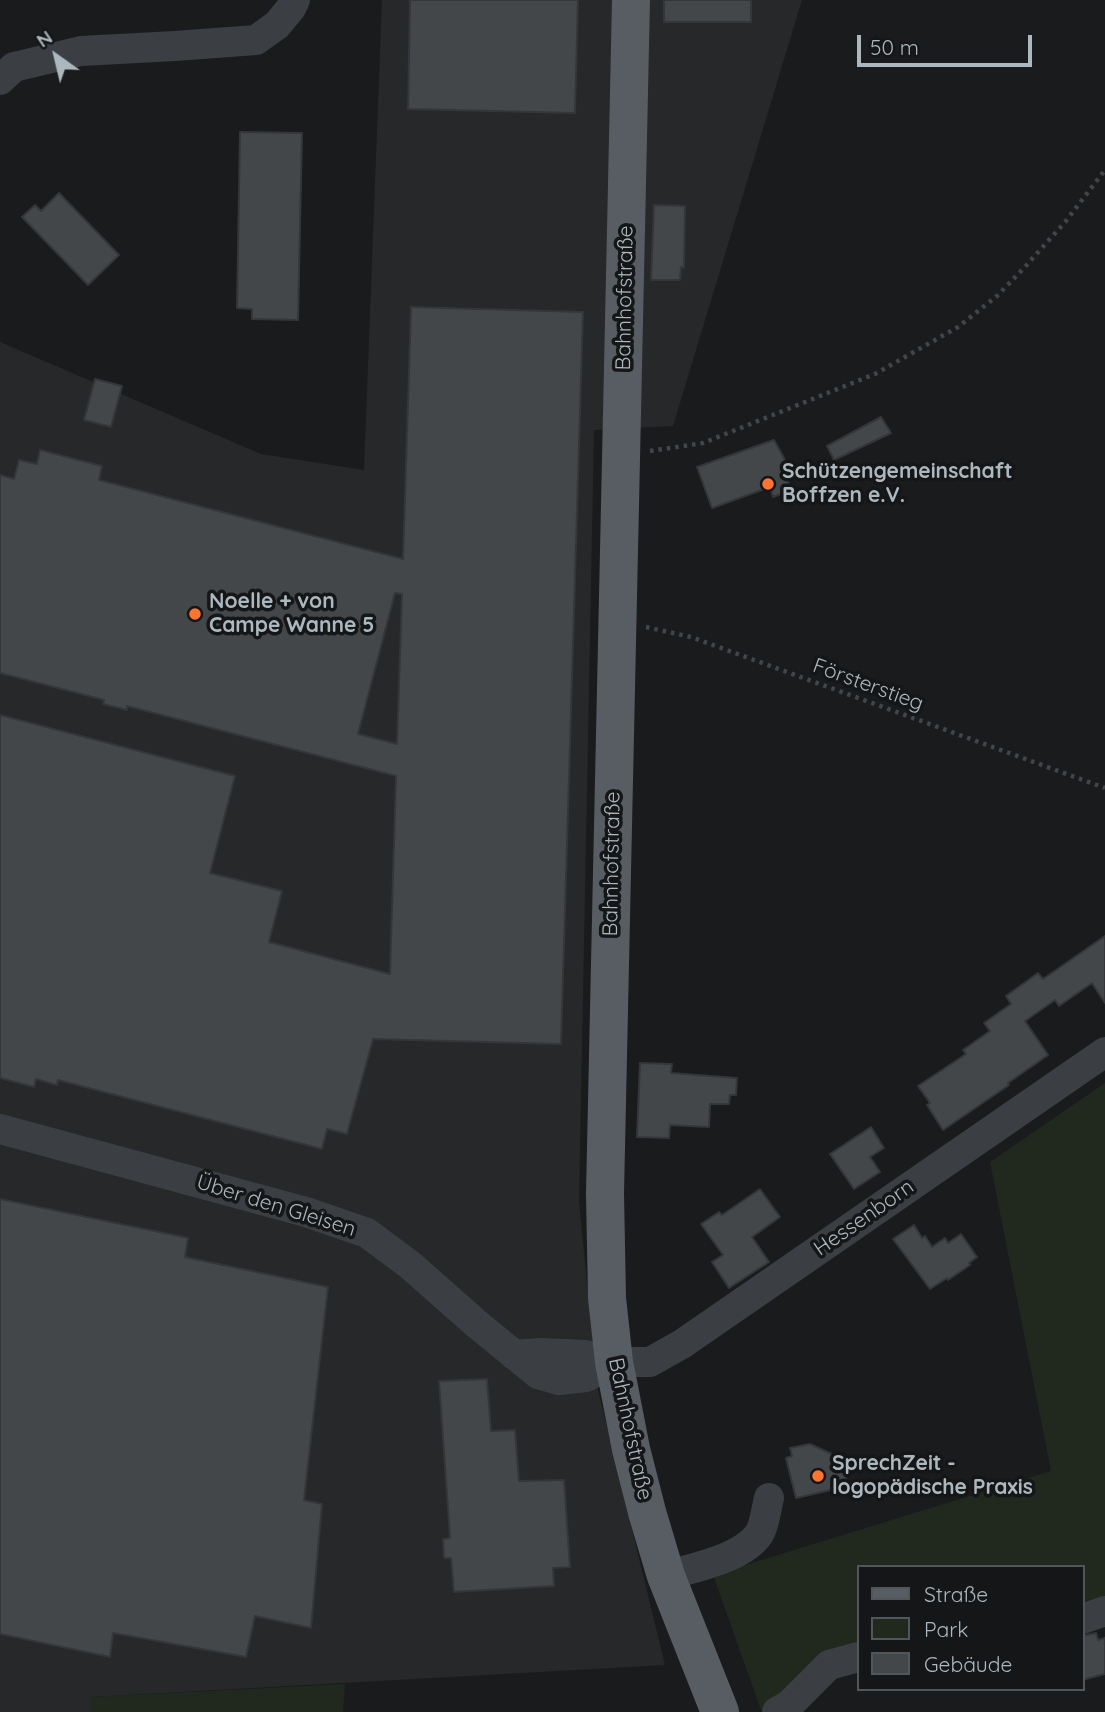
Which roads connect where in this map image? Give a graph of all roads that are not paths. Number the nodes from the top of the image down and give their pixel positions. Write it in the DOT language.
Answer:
graph roads {
  1 [pos="295,0"];
  2 [pos="631,0"];
  3 [pos="5,67"];
  4 [pos="1105,1052"];
  5 [pos="0,1129"];
  6 [pos="614,1362"];
  7 [pos="769,1498"];
  8 [pos="666,1576"];
  9 [pos="1105,1611"];
  10 [pos="1084,1618"];
  11 [pos="856,1658"];
  12 [pos="720,1712"];
  13 [pos="777,1712"];
  1 -- 3 [label="street"];
  2 -- 6 [label="main road, Bahnhofstraße"];
  4 -- 6 [label="street, Hessenborn"];
  5 -- 6 [label="street, Über den Gleisen"];
  6 -- 8 [label="main road, Bahnhofstraße"];
  7 -- 8 [label="street"];
  8 -- 12 [label="main road, Bahnhofstraße"];
  9 -- 10 [label="street"];
  11 -- 13 [label="street"];
}
